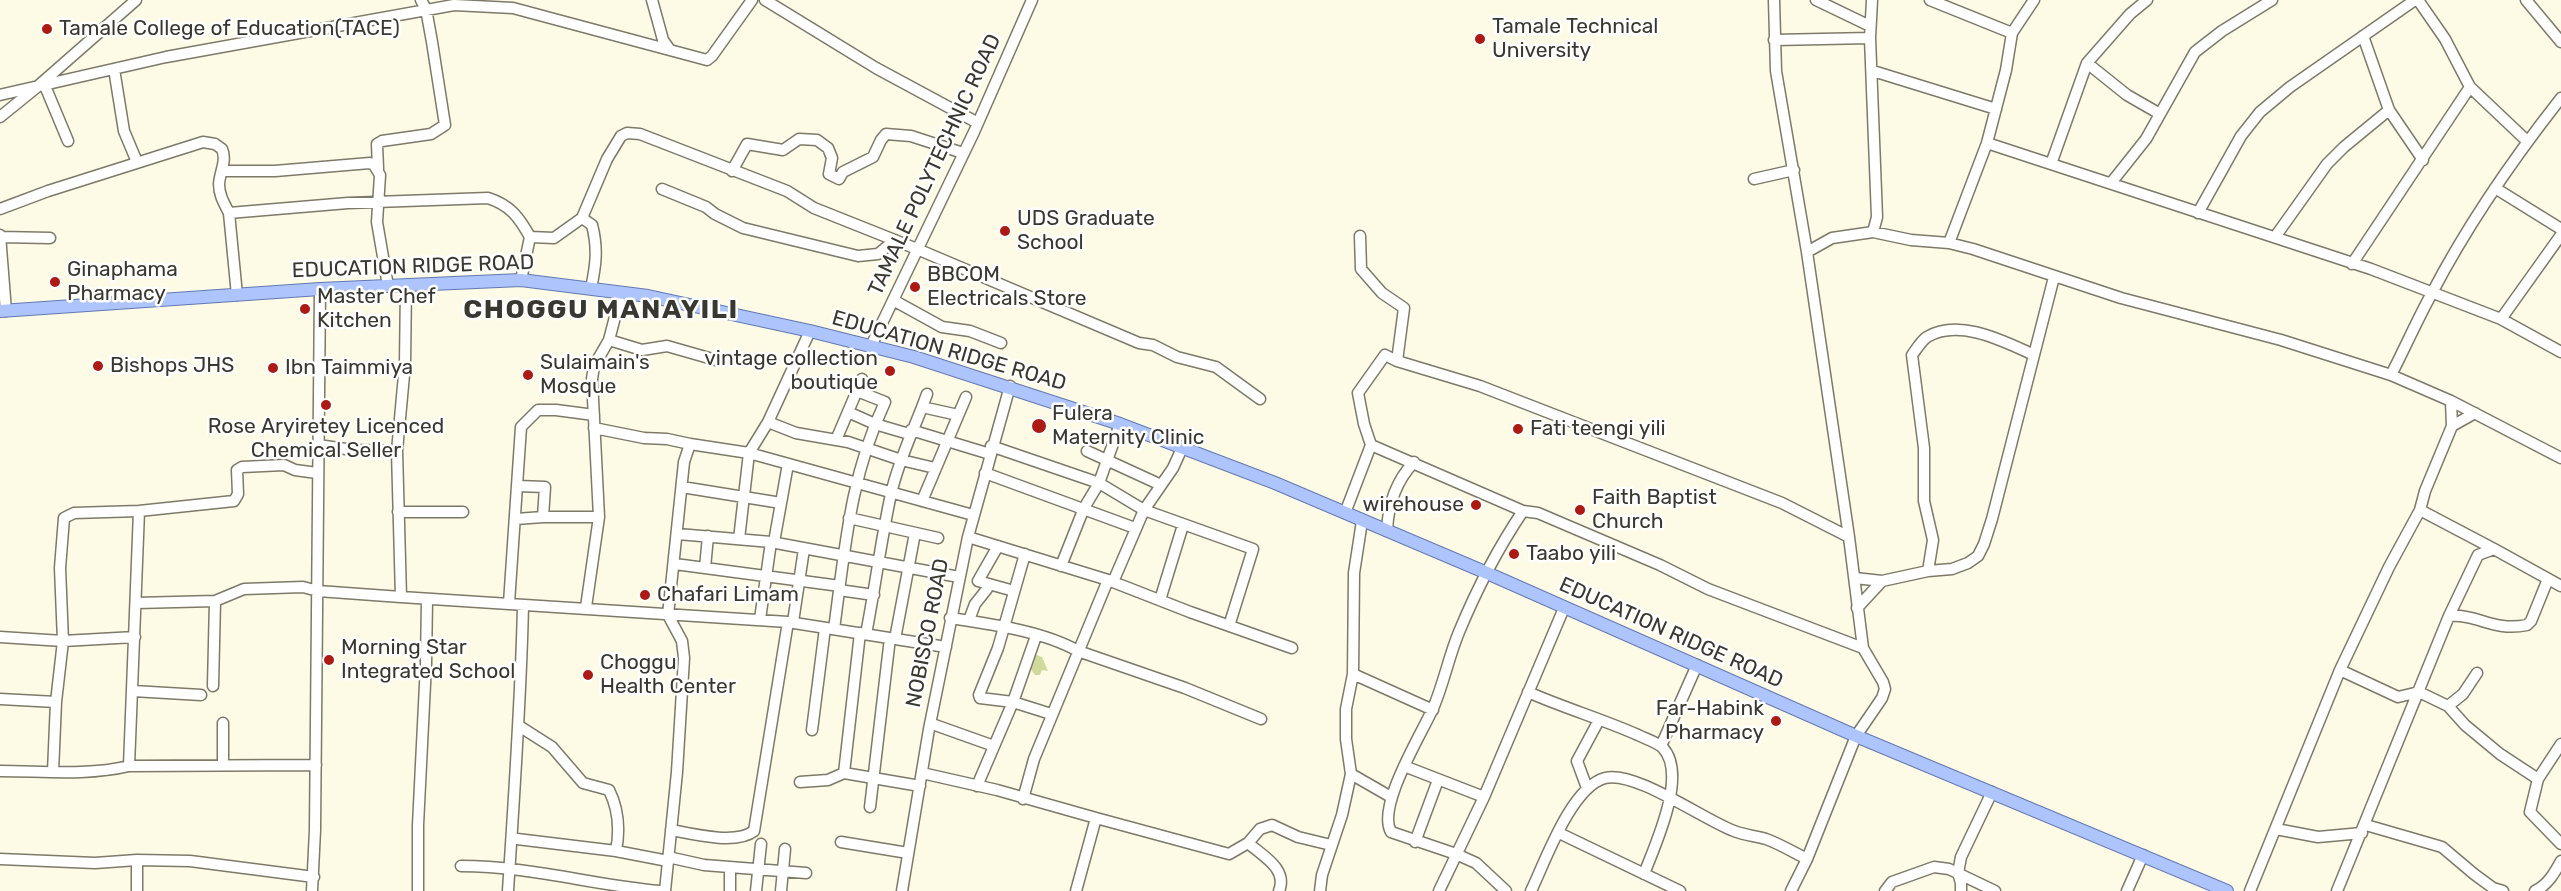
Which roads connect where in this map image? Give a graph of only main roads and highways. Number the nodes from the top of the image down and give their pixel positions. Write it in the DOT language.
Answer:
graph roads {
  1 [pos="3,311"];
  2 [pos="2227,891"];
  1 -- 2 [label="main road, EDUCATION RIDGE ROAD"];
}
